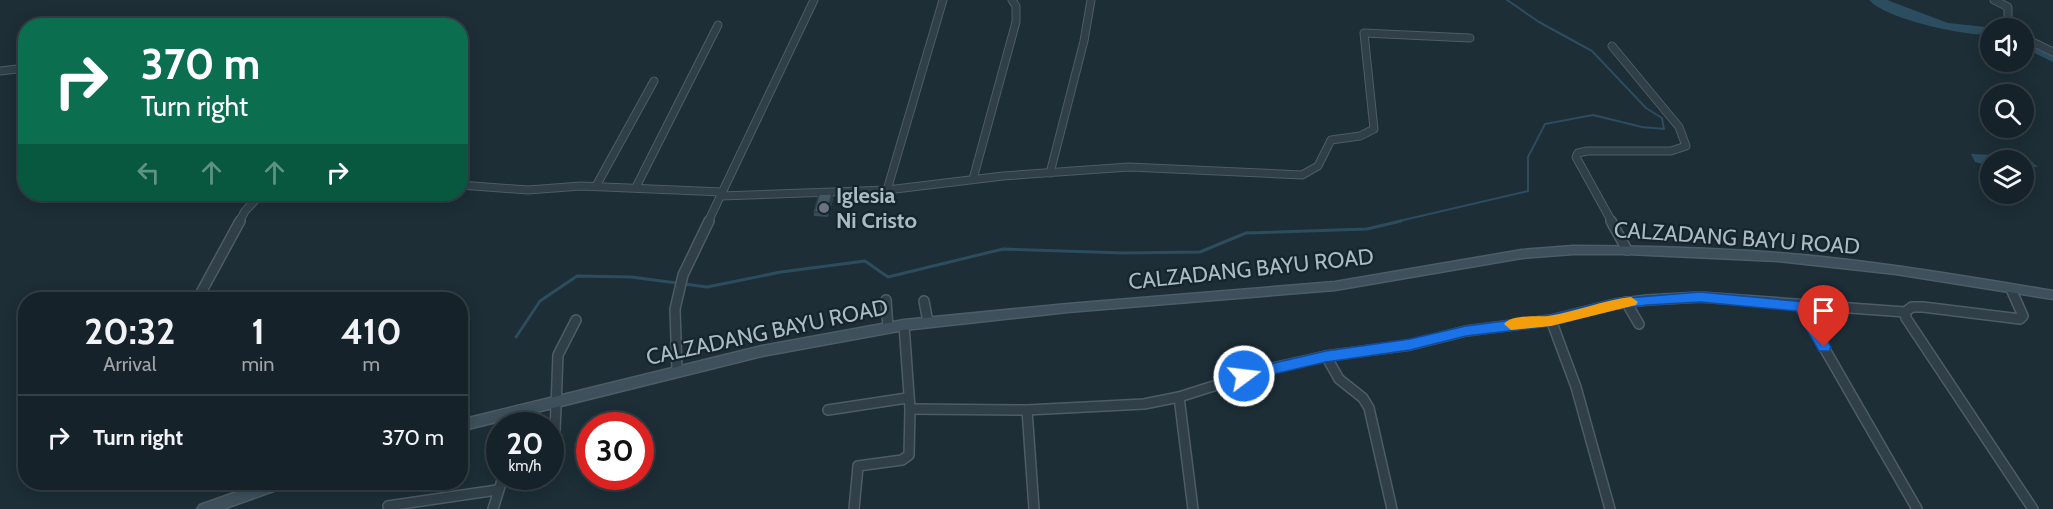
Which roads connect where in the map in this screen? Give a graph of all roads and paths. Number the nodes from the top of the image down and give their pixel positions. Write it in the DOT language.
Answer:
graph roads {
  1 [pos="814,0"];
  2 [pos="943,0"];
  3 [pos="1012,0"];
  4 [pos="1091,0"];
  5 [pos="1994,0"];
  6 [pos="2008,18"];
  7 [pos="718,25"];
  8 [pos="1470,38"];
  9 [pos="2034,43"];
  10 [pos="1612,46"];
  11 [pos="2053,52"];
  12 [pos="18,69"];
  13 [pos="0,71"];
  14 [pos="654,81"];
  15 [pos="1050,173"];
  16 [pos="973,179"];
  17 [pos="468,186"];
  18 [pos="596,186"];
  19 [pos="636,187"];
  20 [pos="886,190"];
  21 [pos="721,194"];
  22 [pos="254,201"];
  23 [pos="1627,250"];
  24 [pos="2011,290"];
  25 [pos="201,292"];
  26 [pos="2053,295"];
  27 [pos="886,300"];
  28 [pos="924,301"];
  29 [pos="1626,302"];
  30 [pos="1800,306"];
  31 [pos="1905,312"];
  32 [pos="576,320"];
  33 [pos="1551,321"];
  34 [pos="928,322"];
  35 [pos="1639,324"];
  36 [pos="904,325"];
  37 [pos="888,328"];
  38 [pos="1326,356"];
  39 [pos="677,371"];
  40 [pos="907,398"];
  41 [pos="1179,398"];
  42 [pos="558,401"];
  43 [pos="910,409"];
  44 [pos="519,410"];
  45 [pos="828,410"];
  46 [pos="1027,410"];
  47 [pos="557,412"];
  48 [pos="468,424"];
  49 [pos="260,490"];
  50 [pos="497,490"];
  51 [pos="388,506"];
  52 [pos="205,509"];
  53 [pos="493,509"];
  54 [pos="854,509"];
  55 [pos="1034,509"];
  56 [pos="1193,509"];
  57 [pos="1392,509"];
  58 [pos="1610,509"];
  59 [pos="1917,509"];
  60 [pos="2033,509"];
  1 -- 21 [label="street"];
  2 -- 20 [label="street"];
  3 -- 16 [label="street"];
  4 -- 15 [label="street"];
  5 -- 6 [label="street"];
  7 -- 19 [label="street"];
  8 -- 15 [label="street"];
  9 -- 11 [label="street"];
  10 -- 23 [label="street"];
  12 -- 13 [label="street"];
  14 -- 18 [label="street"];
  15 -- 16 [label="street"];
  16 -- 20 [label="street"];
  17 -- 18 [label="street"];
  18 -- 19 [label="street"];
  19 -- 21 [label="street"];
  20 -- 21 [label="street"];
  21 -- 39 [label="street"];
  22 -- 25 [label="street"];
  23 -- 24 [label="street, CALZADANG BAYU ROAD"];
  23 -- 34 [label="street, CALZADANG BAYU ROAD"];
  24 -- 26 [label="street, CALZADANG BAYU ROAD"];
  24 -- 31 [label="street"];
  27 -- 37 [label="street"];
  28 -- 34 [label="street"];
  29 -- 30 [label="street"];
  29 -- 33 [label="street"];
  29 -- 35 [label="street"];
  30 -- 31 [label="street"];
  30 -- 59 [label="street"];
  31 -- 60 [label="street"];
  32 -- 42 [label="street"];
  33 -- 38 [label="street"];
  33 -- 58 [label="street"];
  34 -- 36 [label="street, CALZADANG BAYU ROAD"];
  36 -- 37 [label="street, CALZADANG BAYU ROAD"];
  36 -- 40 [label="street"];
  37 -- 39 [label="street, CALZADANG BAYU ROAD"];
  38 -- 41 [label="street"];
  38 -- 57 [label="street"];
  39 -- 42 [label="street, CALZADANG BAYU ROAD"];
  40 -- 43 [label="street"];
  40 -- 45 [label="street"];
  41 -- 46 [label="street"];
  41 -- 56 [label="street"];
  42 -- 44 [label="street, CALZADANG BAYU ROAD"];
  42 -- 47 [label="street"];
  43 -- 46 [label="street"];
  43 -- 54 [label="street"];
  44 -- 48 [label="street, CALZADANG BAYU ROAD"];
  46 -- 55 [label="street"];
  49 -- 52 [label="street"];
  50 -- 51 [label="street"];
  50 -- 53 [label="street"];
}
